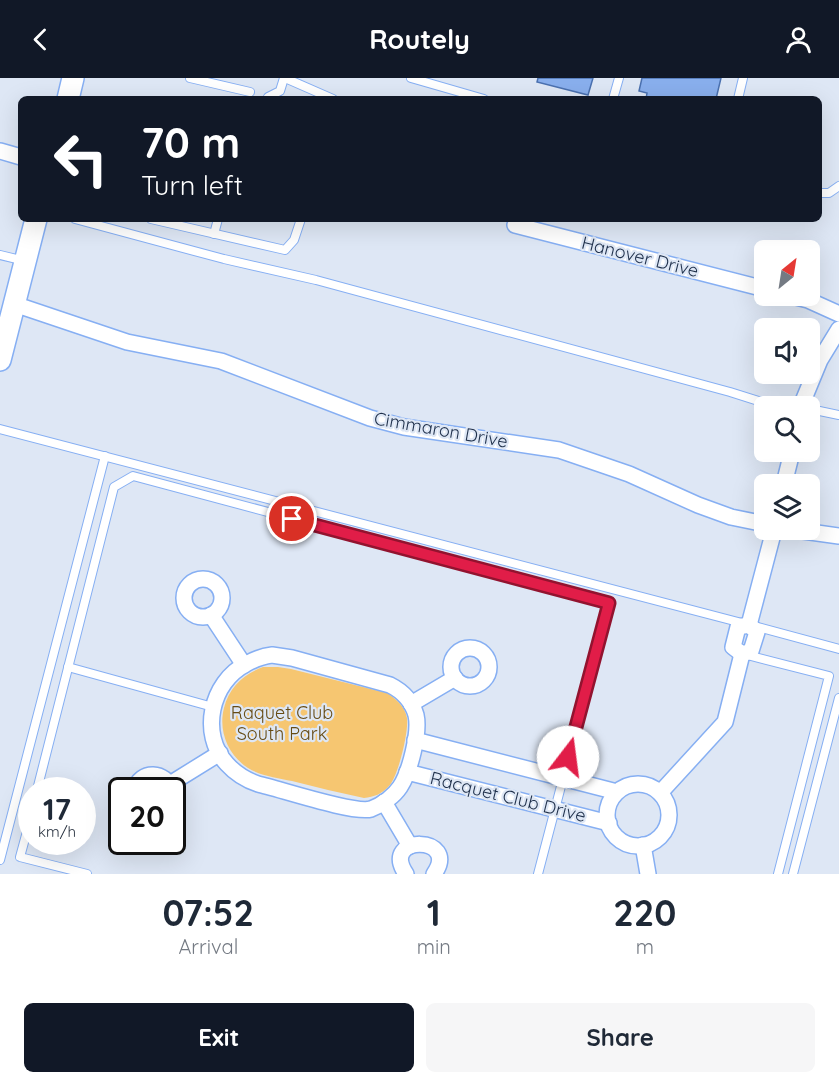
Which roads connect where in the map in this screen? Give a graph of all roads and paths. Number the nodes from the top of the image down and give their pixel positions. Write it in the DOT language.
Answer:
graph roads {
  1 [pos="73,78"];
  2 [pos="190,78"];
  3 [pos="284,78"];
  4 [pos="411,78"];
  5 [pos="619,78"];
  6 [pos="743,78"];
  7 [pos="250,92"];
  8 [pos="69,96"];
  9 [pos="270,96"];
  10 [pos="326,96"];
  11 [pos="474,96"];
  12 [pos="614,96"];
  13 [pos="739,96"];
  14 [pos="0,151"];
  15 [pos="18,156"];
  16 [pos="839,186"];
  17 [pos="822,193"];
  18 [pos="35,222"];
  19 [pos="86,222"];
  20 [pos="164,222"];
  21 [pos="217,222"];
  22 [pos="300,222"];
  23 [pos="515,225"];
  24 [pos="214,234"];
  25 [pos="0,255"];
  26 [pos="25,261"];
  27 [pos="754,286"];
  28 [pos="14,304"];
  29 [pos="820,305"];
  30 [pos="839,314"];
  31 [pos="839,329"];
  32 [pos="0,360"];
  33 [pos="805,396"];
  34 [pos="754,400"];
  35 [pos="820,411"];
  36 [pos="839,415"];
  37 [pos="0,429"];
  38 [pos="105,456"];
  39 [pos="754,521"];
  40 [pos="820,533"];
  41 [pos="839,536"];
  42 [pos="771,540"];
  43 [pos="211,615"];
  44 [pos="749,625"];
  45 [pos="839,649"];
  46 [pos="742,654"];
  47 [pos="244,665"];
  48 [pos="68,667"];
  49 [pos="455,678"];
  50 [pos="839,698"];
  51 [pos="411,704"];
  52 [pos="213,707"];
  53 [pos="415,740"];
  54 [pos="220,753"];
  55 [pos="407,772"];
  56 [pos="40,777"];
  57 [pos="146,777"];
  58 [pos="162,777"];
  59 [pos="185,777"];
  60 [pos="562,778"];
  61 [pos="617,792"];
  62 [pos="660,793"];
  63 [pos="384,802"];
  64 [pos="555,809"];
  65 [pos="609,823"];
  66 [pos="643,845"];
  67 [pos="410,846"];
  68 [pos="21,855"];
  69 [pos="0,860"];
  70 [pos="87,874"];
  71 [pos="406,874"];
  72 [pos="434,874"];
  73 [pos="538,874"];
  74 [pos="648,874"];
  75 [pos="778,874"];
  76 [pos="793,874"];
  1 -- 8 [label="main road"];
  2 -- 7 [label="lane"];
  3 -- 9 [label="lane"];
  3 -- 10 [label="lane"];
  4 -- 11 [label="lane"];
  5 -- 12 [label="lane"];
  6 -- 13 [label="lane"];
  14 -- 15 [label="street"];
  16 -- 17 [label="lane"];
  18 -- 26 [label="main road"];
  19 -- 34 [label="lane"];
  20 -- 24 [label="lane"];
  21 -- 24 [label="lane"];
  22 -- 24 [label="lane"];
  23 -- 27 [label="street, Hanover Drive"];
  25 -- 26 [label="lane"];
  26 -- 28 [label="main road"];
  28 -- 32 [label="main road"];
  28 -- 39 [label="street, Cimmaron Drive"];
  29 -- 30 [label="street"];
  31 -- 33 [label="street"];
  35 -- 36 [label="lane"];
  37 -- 38 [label="lane"];
  38 -- 44 [label="lane"];
  38 -- 69 [label="lane"];
  40 -- 41 [label="street"];
  42 -- 44 [label="street"];
  43 -- 47 [label="street"];
  44 -- 45 [label="lane"];
  44 -- 46 [label="street"];
  46 -- 62 [label="street"];
  46 -- 75 [label="lane"];
  47 -- 51 [label="street"];
  47 -- 52 [label="street"];
  48 -- 52 [label="lane"];
  48 -- 56 [label="lane"];
  48 -- 60 [label="lane"];
  49 -- 51 [label="street"];
  50 -- 76 [label="lane"];
  51 -- 53 [label="street, Racquet Club Drive"];
  52 -- 54 [label="street"];
  53 -- 55 [label="street, Racquet Club Drive"];
  53 -- 60 [label="street, Racquet Club Drive"];
  54 -- 59 [label="street"];
  54 -- 63 [label="street"];
  55 -- 63 [label="street, Racquet Club Drive"];
  55 -- 64 [label="street, Racquet Club Drive"];
  57 -- 58 [label="street"];
  60 -- 61 [label="street, Racquet Club Drive"];
  60 -- 64 [label="lane"];
  61 -- 62 [label="street, Racquet Club Drive"];
  61 -- 65 [label="street, Racquet Club Drive"];
  62 -- 66 [label="street"];
  63 -- 67 [label="street"];
  64 -- 65 [label="street, Racquet Club Drive"];
  64 -- 73 [label="lane"];
  65 -- 66 [label="street, Racquet Club Drive"];
  66 -- 74 [label="street"];
  67 -- 71 [label="street"];
  67 -- 72 [label="street"];
  68 -- 70 [label="lane"];
}
